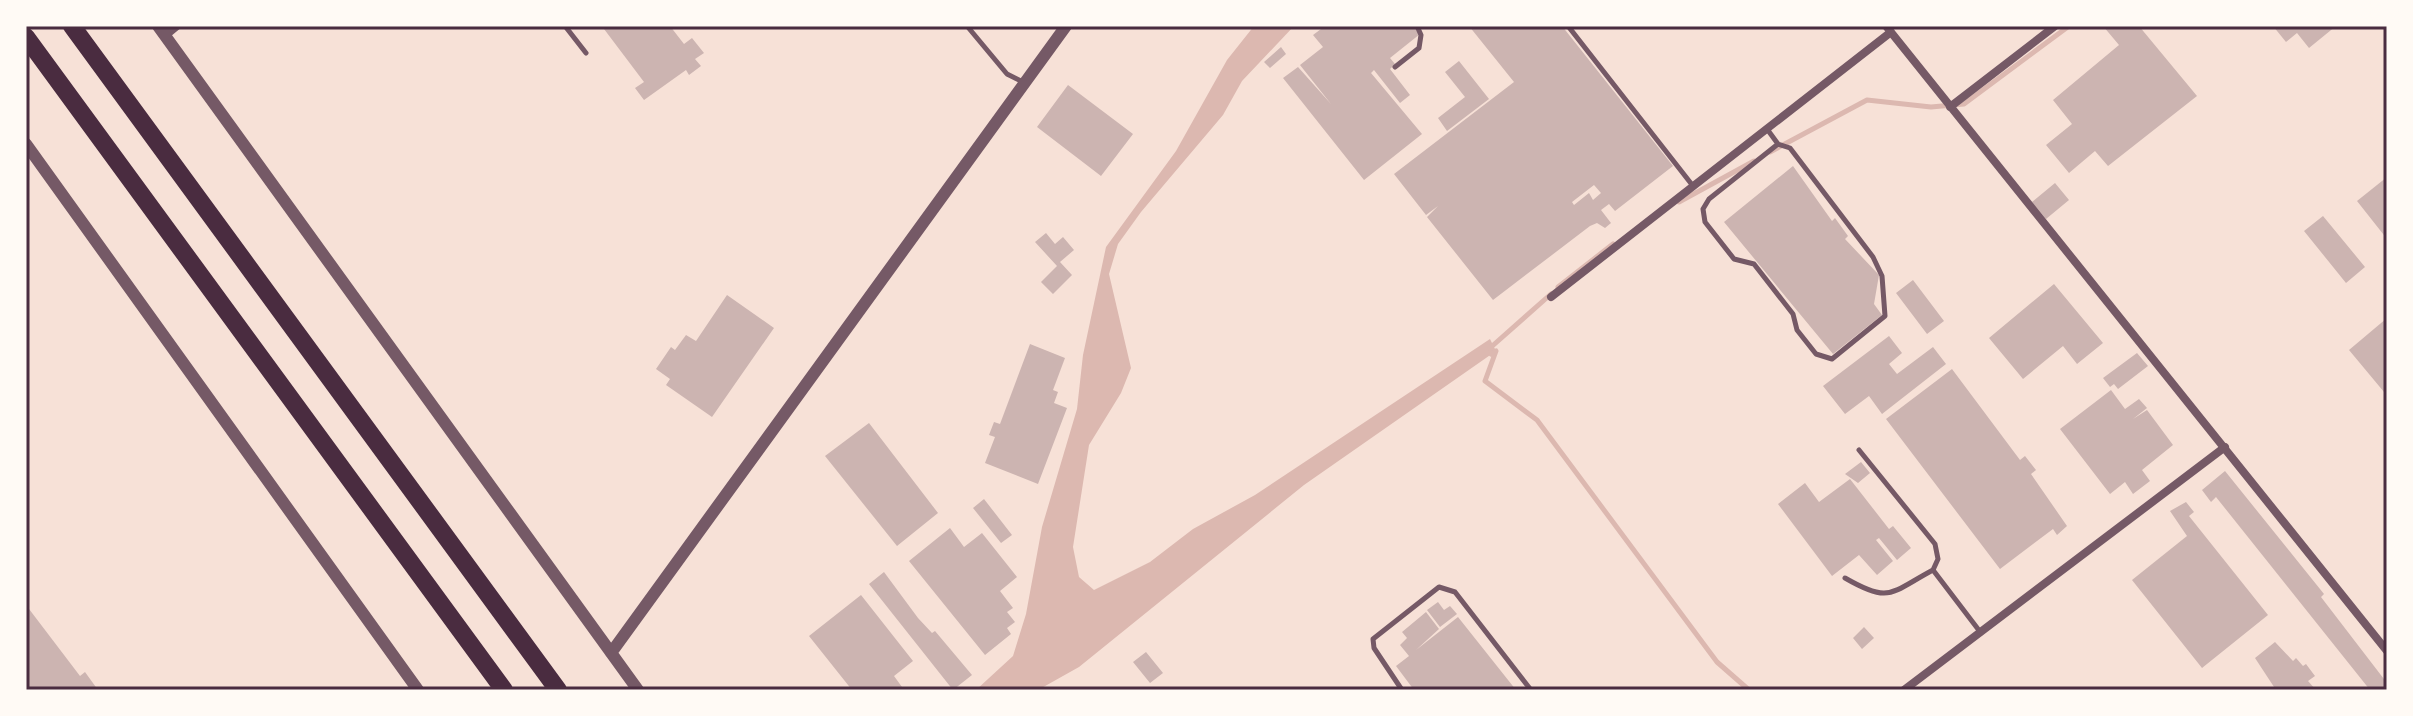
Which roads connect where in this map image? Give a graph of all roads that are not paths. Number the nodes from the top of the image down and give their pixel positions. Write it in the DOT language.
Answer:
graph roads {
  1 [pos="72,26"];
  2 [pos="177,26"];
  3 [pos="565,26"];
  4 [pos="967,26"];
  5 [pos="1066,26"];
  6 [pos="1417,26"];
  7 [pos="1568,26"];
  8 [pos="2055,26"];
  9 [pos="1888,29"];
  10 [pos="161,31"];
  11 [pos="26,37"];
  12 [pos="586,53"];
  13 [pos="1395,67"];
  14 [pos="1025,84"];
  15 [pos="1950,107"];
  16 [pos="1767,129"];
  17 [pos="26,144"];
  18 [pos="1778,144"];
  19 [pos="1694,187"];
  20 [pos="1551,297"];
  21 [pos="2225,447"];
  22 [pos="1859,450"];
  23 [pos="1933,570"];
  24 [pos="1845,578"];
  25 [pos="1982,633"];
  26 [pos="2387,651"];
  27 [pos="611,653"];
  28 [pos="418,690"];
  29 [pos="504,690"];
  30 [pos="558,690"];
  31 [pos="638,690"];
  32 [pos="1402,690"];
  33 [pos="1531,690"];
  34 [pos="1904,690"];
  1 -- 30 [label="highway"];
  2 -- 10 [label="street"];
  3 -- 12 [label="lane"];
  4 -- 14 [label="lane"];
  5 -- 14 [label="street"];
  6 -- 13 [label="lane"];
  7 -- 19 [label="lane"];
  8 -- 15 [label="street"];
  9 -- 15 [label="street"];
  9 -- 16 [label="street"];
  10 -- 27 [label="street"];
  11 -- 29 [label="highway"];
  14 -- 27 [label="street"];
  15 -- 21 [label="street"];
  16 -- 18 [label="lane"];
  16 -- 19 [label="street"];
  17 -- 28 [label="street"];
  18 -- 18 [label="lane"];
  19 -- 20 [label="street"];
  21 -- 25 [label="street"];
  21 -- 26 [label="street"];
  22 -- 23 [label="lane"];
  23 -- 24 [label="lane"];
  23 -- 25 [label="lane"];
  25 -- 34 [label="street"];
  27 -- 31 [label="street"];
  32 -- 33 [label="lane"];
}
